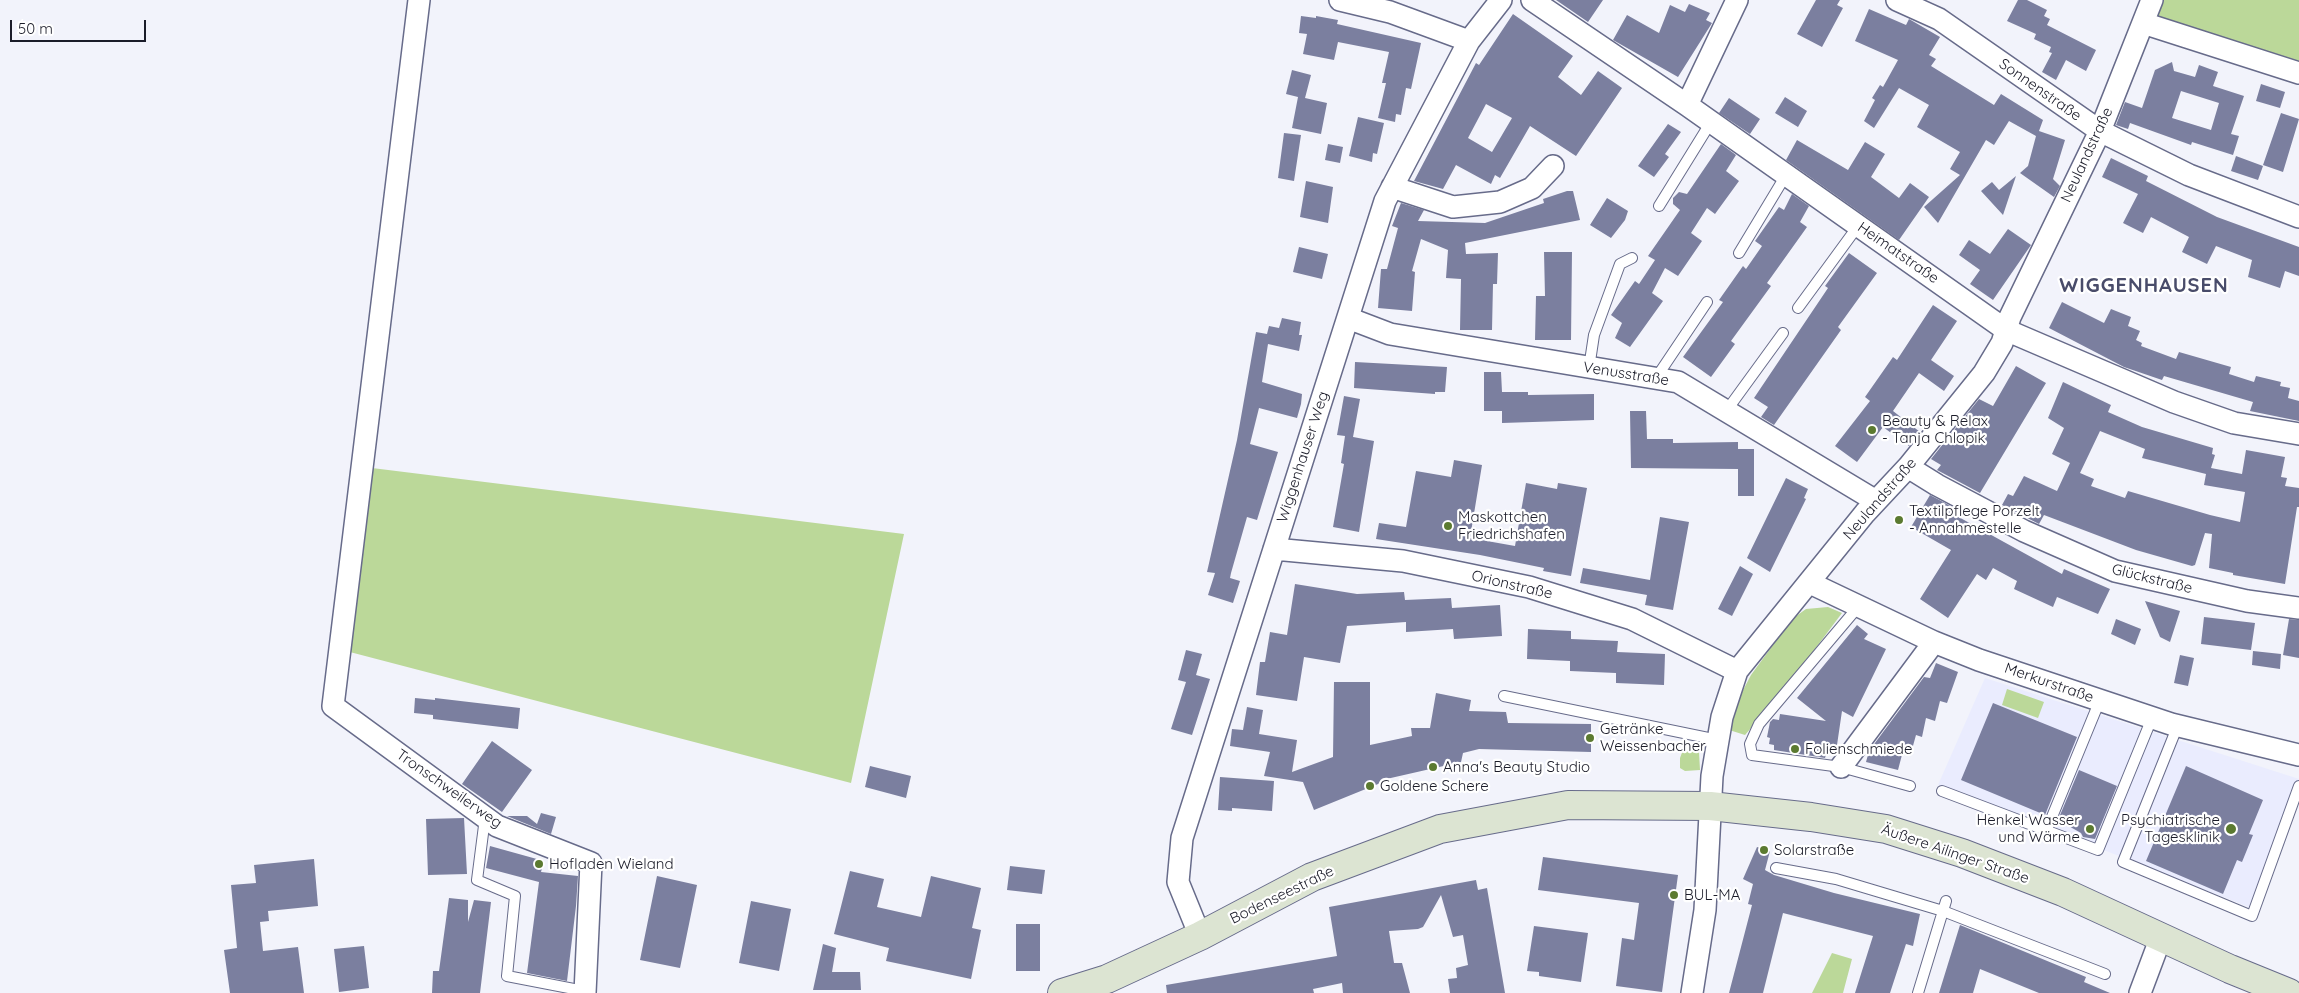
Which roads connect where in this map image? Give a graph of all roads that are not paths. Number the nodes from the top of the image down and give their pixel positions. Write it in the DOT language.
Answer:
graph roads {
  1 [pos="419,0"];
  2 [pos="1340,0"];
  3 [pos="1501,0"];
  4 [pos="1532,0"];
  5 [pos="1737,0"];
  6 [pos="2152,0"];
  7 [pos="1909,3"];
  8 [pos="1391,6"];
  9 [pos="2143,23"];
  10 [pos="1469,41"];
  11 [pos="2299,73"];
  12 [pos="1687,105"];
  13 [pos="1711,122"];
  14 [pos="2100,131"];
  15 [pos="1553,166"];
  16 [pos="1786,175"];
  17 [pos="1392,187"];
  18 [pos="1659,206"];
  19 [pos="2299,217"];
  20 [pos="1858,226"];
  21 [pos="1739,254"];
  22 [pos="1632,258"];
  23 [pos="1707,302"];
  24 [pos="1798,308"];
  25 [pos="1348,318"];
  26 [pos="2006,330"];
  27 [pos="1783,333"];
  28 [pos="1589,368"];
  29 [pos="1656,378"];
  30 [pos="1727,410"];
  31 [pos="2299,434"];
  32 [pos="1908,467"];
  33 [pos="1876,501"];
  34 [pos="1274,548"];
  35 [pos="1810,583"];
  36 [pos="1858,607"];
  37 [pos="2299,608"];
  38 [pos="1934,642"];
  39 [pos="1737,672"];
  40 [pos="1504,696"];
  41 [pos="2100,700"];
  42 [pos="2152,718"];
  43 [pos="2178,725"];
  44 [pos="1718,740"];
  45 [pos="2299,755"];
  46 [pos="1842,767"];
  47 [pos="1910,786"];
  48 [pos="2299,786"];
  49 [pos="1942,791"];
  50 [pos="1568,805"];
  51 [pos="1710,806"];
  52 [pos="485,818"];
  53 [pos="2047,829"];
  54 [pos="1776,868"];
  55 [pos="1946,901"];
  56 [pos="1943,911"];
  57 [pos="1200,936"];
  58 [pos="2161,937"];
  59 [pos="2105,974"];
  60 [pos="584,992"];
  61 [pos="1062,993"];
  62 [pos="1692,993"];
  63 [pos="1918,993"];
  64 [pos="2140,993"];
  65 [pos="2289,993"];
  1 -- 52 [label="street, Tronschweilerweg"];
  2 -- 8 [label="street"];
  3 -- 10 [label="street, Wiggenhauser Weg"];
  4 -- 12 [label="street, Heimatstraße"];
  5 -- 12 [label="street"];
  6 -- 9 [label="street, Neulandstraße"];
  7 -- 14 [label="street, Sonnenstraße"];
  8 -- 10 [label="street"];
  9 -- 11 [label="street"];
  9 -- 14 [label="street, Neulandstraße"];
  10 -- 17 [label="street, Wiggenhauser Weg"];
  12 -- 13 [label="street, Heimatstraße"];
  13 -- 16 [label="street, Heimatstraße"];
  13 -- 18 [label="lane"];
  14 -- 19 [label="street, Sonnenstraße"];
  14 -- 26 [label="street, Neulandstraße"];
  15 -- 17 [label="street"];
  16 -- 20 [label="street, Heimatstraße"];
  16 -- 21 [label="lane"];
  17 -- 25 [label="street, Wiggenhauser Weg"];
  20 -- 24 [label="lane"];
  20 -- 26 [label="street, Heimatstraße"];
  22 -- 28 [label="lane"];
  23 -- 29 [label="lane"];
  25 -- 28 [label="street, Venusstraße"];
  25 -- 34 [label="street, Wiggenhauser Weg"];
  26 -- 31 [label="street, Heimatstraße"];
  26 -- 32 [label="street, Neulandstraße"];
  27 -- 30 [label="lane"];
  28 -- 29 [label="street, Venusstraße"];
  29 -- 30 [label="street, Venusstraße"];
  30 -- 33 [label="street, Venusstraße"];
  32 -- 33 [label="street, Neulandstraße"];
  32 -- 37 [label="street, Glückstraße"];
  33 -- 35 [label="street, Neulandstraße"];
  34 -- 39 [label="street, Orionstraße"];
  34 -- 57 [label="street, Wiggenhauser Weg"];
  35 -- 36 [label="street, Merkurstraße"];
  35 -- 39 [label="street, Neulandstraße"];
  36 -- 38 [label="street, Merkurstraße"];
  36 -- 46 [label="lane"];
  38 -- 41 [label="street, Merkurstraße"];
  38 -- 46 [label="street"];
  39 -- 44 [label="street, Neulandstraße"];
  40 -- 44 [label="lane"];
  41 -- 42 [label="street, Merkurstraße"];
  41 -- 53 [label="lane"];
  42 -- 43 [label="street, Merkurstraße"];
  42 -- 53 [label="lane"];
  43 -- 45 [label="street, Merkurstraße"];
  43 -- 48 [label="lane"];
  44 -- 51 [label="street, Neulandstraße"];
  46 -- 47 [label="lane"];
  49 -- 53 [label="lane"];
  50 -- 51 [label="main road, Äußere Ailinger Straße"];
  50 -- 57 [label="main road, Bodenseestraße"];
  51 -- 58 [label="main road, Äußere Ailinger Straße"];
  51 -- 62 [label="street"];
  52 -- 60 [label="street, Tronschweilerweg"];
  52 -- 60 [label="lane"];
  54 -- 56 [label="lane"];
  55 -- 56 [label="lane"];
  56 -- 59 [label="lane"];
  56 -- 63 [label="lane"];
  57 -- 61 [label="main road, Bodenseestraße"];
  58 -- 64 [label="street"];
  58 -- 65 [label="main road, Äußere Ailinger Straße"];
}
